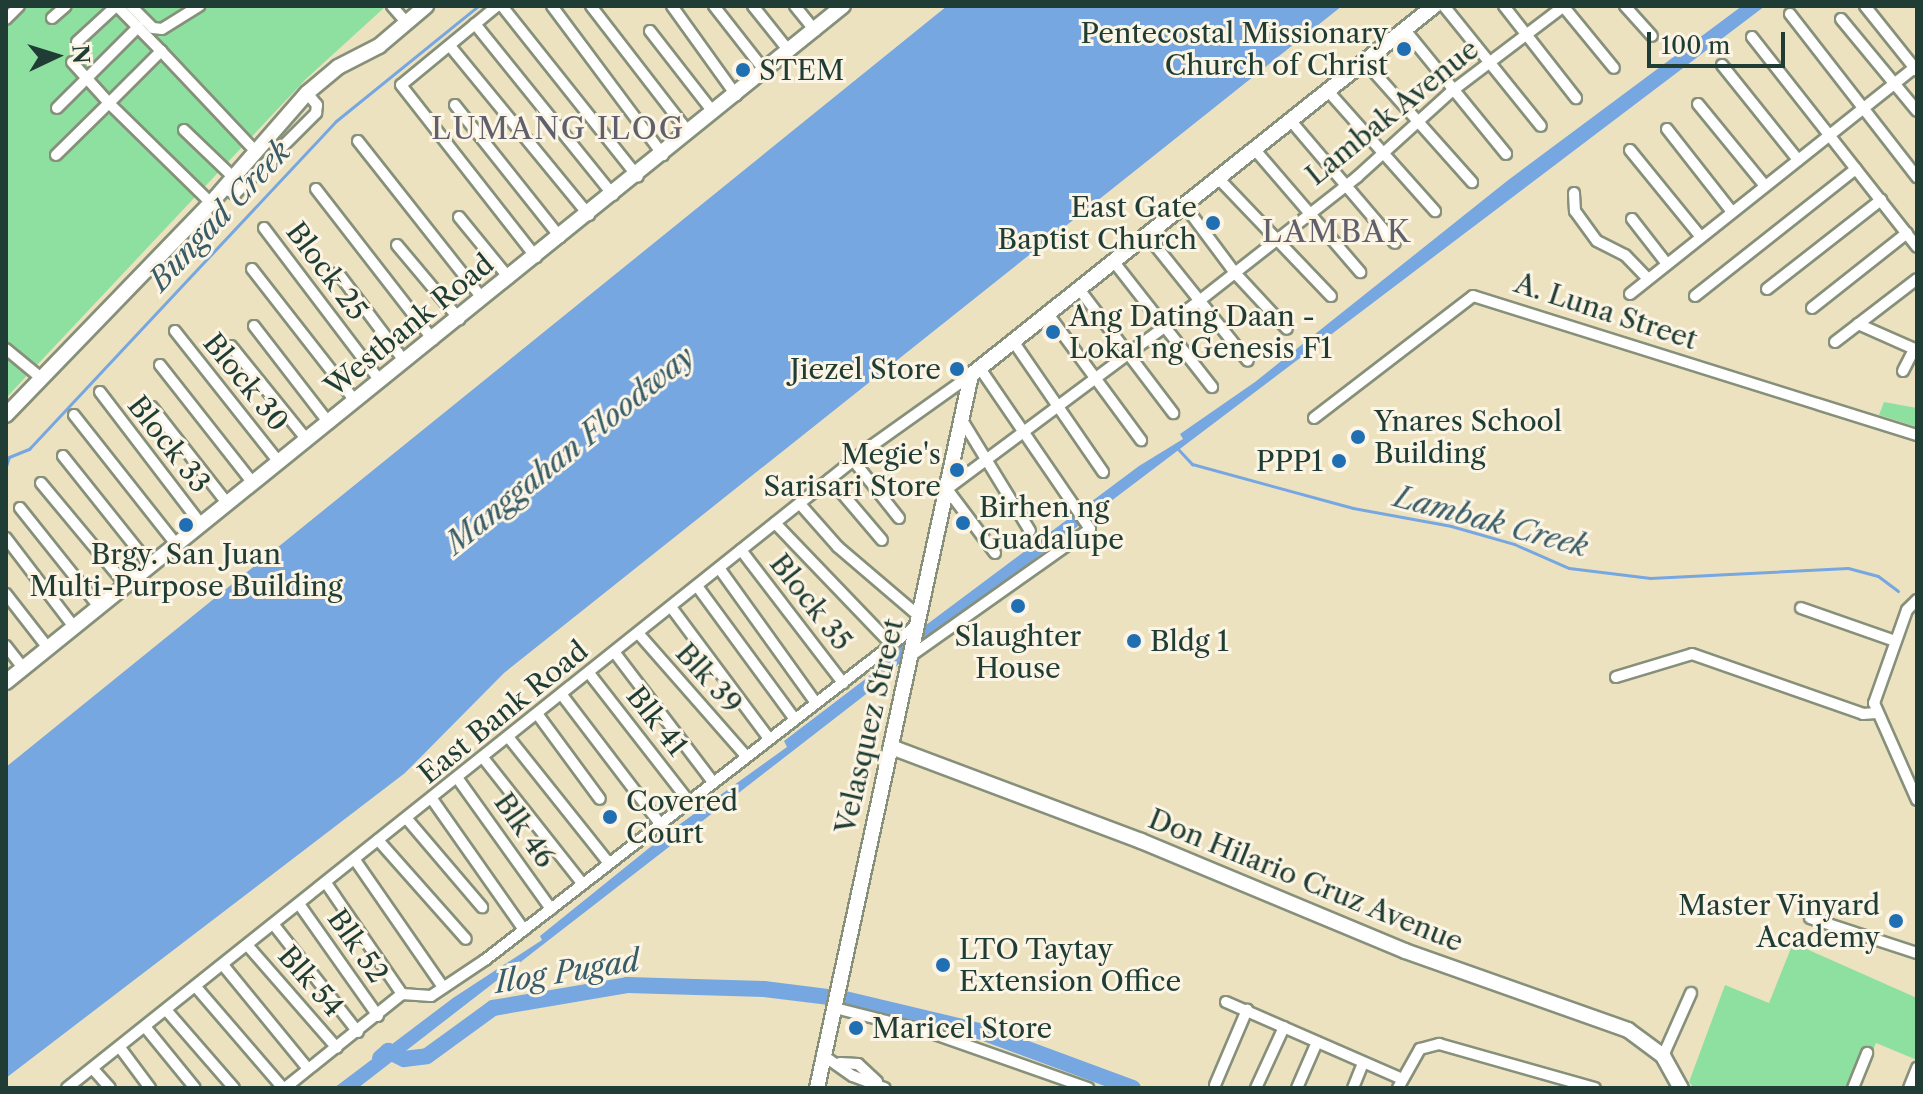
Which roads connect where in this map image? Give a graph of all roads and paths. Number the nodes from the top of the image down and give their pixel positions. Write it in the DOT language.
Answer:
graph roads {
  1 [pos="19,6"];
  2 [pos="66,6"];
  3 [pos="116,6"];
  4 [pos="131,6"];
  5 [pos="199,6"];
  6 [pos="392,6"];
  7 [pos="426,6"];
  8 [pos="500,6"];
  9 [pos="552,6"];
  10 [pos="591,6"];
  11 [pos="672,6"];
  12 [pos="714,6"];
  13 [pos="753,6"];
  14 [pos="795,6"];
  15 [pos="1434,6"];
  16 [pos="1444,6"];
  17 [pos="1504,6"];
  18 [pos="1563,6"];
  19 [pos="1625,6"];
  20 [pos="1865,6"];
  21 [pos="840,7"];
  22 [pos="1790,14"];
  23 [pos="52,18"];
  24 [pos="6,19"];
  25 [pos="1841,19"];
  26 [pos="405,21"];
  27 [pos="475,24"];
  28 [pos="138,27"];
  29 [pos="1405,30"];
  30 [pos="650,31"];
  31 [pos="815,31"];
  32 [pos="1526,35"];
  33 [pos="1652,36"];
  34 [pos="1752,37"];
  35 [pos="77,42"];
  36 [pos="450,46"];
  37 [pos="161,51"];
  38 [pos="789,51"];
  39 [pos="72,62"];
  40 [pos="1365,62"];
  41 [pos="1490,62"];
  42 [pos="1722,65"];
  43 [pos="1614,68"];
  44 [pos="1916,68"];
  45 [pos="765,71"];
  46 [pos="86,79"];
  47 [pos="1895,82"];
  48 [pos="1328,91"];
  49 [pos="1452,91"];
  50 [pos="307,93"];
  51 [pos="736,95"];
  52 [pos="1576,98"];
  53 [pos="109,103"];
  54 [pos="1698,104"];
  55 [pos="455,105"];
  56 [pos="57,108"];
  57 [pos="1862,108"];
  58 [pos="1917,111"];
  59 [pos="713,112"];
  60 [pos="1291,121"];
  61 [pos="1417,122"];
  62 [pos="1541,126"];
  63 [pos="1667,129"];
  64 [pos="184,130"];
  65 [pos="689,133"];
  66 [pos="1829,135"];
  67 [pos="358,141"];
  68 [pos="1630,150"];
  69 [pos="1256,151"];
  70 [pos="1384,151"];
  71 [pos="257,153"];
  72 [pos="1506,154"];
  73 [pos="56,155"];
  74 [pos="663,155"];
  75 [pos="1798,160"];
  76 [pos="1856,169"];
  77 [pos="638,177"];
  78 [pos="1917,177"];
  79 [pos="1219,179"];
  80 [pos="1472,182"];
  81 [pos="229,183"];
  82 [pos="1348,184"];
  83 [pos="1765,186"];
  84 [pos="316,189"];
  85 [pos="1574,193"];
  86 [pos="613,195"];
  87 [pos="1881,200"];
  88 [pos="211,203"];
  89 [pos="1185,206"];
  90 [pos="1435,211"];
  91 [pos="1307,212"];
  92 [pos="1732,212"];
  93 [pos="589,215"];
  94 [pos="459,217"];
  95 [pos="1632,219"];
  96 [pos="264,228"];
  97 [pos="1907,233"];
  98 [pos="1147,235"];
  99 [pos="560,237"];
  100 [pos="1701,237"];
  101 [pos="1273,239"];
  102 [pos="1395,243"];
  103 [pos="397,245"];
  104 [pos="1917,247"];
  105 [pos="536,257"];
  106 [pos="1114,262"];
  107 [pos="1667,264"];
  108 [pos="252,269"];
  109 [pos="1360,272"];
  110 [pos="338,273"];
  111 [pos="1235,273"];
  112 [pos="509,278"];
  113 [pos="1648,279"];
  114 [pos="1917,279"];
  115 [pos="1079,289"];
  116 [pos="1767,289"];
  117 [pos="1630,294"];
  118 [pos="1331,296"];
  119 [pos="1695,296"];
  120 [pos="483,299"];
  121 [pos="1199,301"];
  122 [pos="1812,308"];
  123 [pos="1048,314"];
  124 [pos="459,319"];
  125 [pos="1858,324"];
  126 [pos="254,326"];
  127 [pos="1166,328"];
  128 [pos="1287,329"];
  129 [pos="175,331"];
  130 [pos="433,340"];
  131 [pos="1013,341"];
  132 [pos="1835,342"];
  133 [pos="231,346"];
  134 [pos="6,349"];
  135 [pos="1916,350"];
  136 [pos="1129,354"];
  137 [pos="1248,361"];
  138 [pos="405,362"];
  139 [pos="160,365"];
  140 [pos="975,371"];
  141 [pos="1903,371"];
  142 [pos="1095,376"];
  143 [pos="41,378"];
  144 [pos="380,381"];
  145 [pos="1212,387"];
  146 [pos="100,392"];
  147 [pos="355,401"];
  148 [pos="1058,406"];
  149 [pos="152,407"];
  150 [pos="1173,413"];
  151 [pos="6,415"];
  152 [pos="74,415"];
  153 [pos="1314,418"];
  154 [pos="962,420"];
  155 [pos="329,423"];
  156 [pos="1022,432"];
  157 [pos="1917,435"];
  158 [pos="307,440"];
  159 [pos="1141,440"];
  160 [pos="63,456"];
  161 [pos="853,460"];
  162 [pos="985,461"];
  163 [pos="279,462"];
  164 [pos="1103,472"];
  165 [pos="830,479"];
  166 [pos="41,483"];
  167 [pos="253,483"];
  168 [pos="947,489"];
  169 [pos="227,503"];
  170 [pos="800,504"];
  171 [pos="20,508"];
  172 [pos="899,518"];
  173 [pos="775,523"];
  174 [pos="201,524"];
  175 [pos="1030,531"];
  176 [pos="6,538"];
  177 [pos="882,540"];
  178 [pos="176,544"];
  179 [pos="741,550"];
  180 [pos="995,553"];
  181 [pos="150,565"];
  182 [pos="719,568"];
  183 [pos="126,585"];
  184 [pos="697,586"];
  185 [pos="6,594"];
  186 [pos="1917,600"];
  187 [pos="99,607"];
  188 [pos="671,607"];
  189 [pos="1801,608"];
  190 [pos="919,620"];
  191 [pos="74,627"];
  192 [pos="638,633"];
  193 [pos="1895,641"];
  194 [pos="891,644"];
  195 [pos="6,646"];
  196 [pos="48,648"];
  197 [pos="615,653"];
  198 [pos="912,655"];
  199 [pos="23,668"];
  200 [pos="589,673"];
  201 [pos="1616,677"];
  202 [pos="6,682"];
  203 [pos="843,683"];
  204 [pos="562,695"];
  205 [pos="816,703"];
  206 [pos="1876,713"];
  207 [pos="538,715"];
  208 [pos="794,718"];
  209 [pos="768,737"];
  210 [pos="509,738"];
  211 [pos="891,747"];
  212 [pos="745,755"];
  213 [pos="484,759"];
  214 [pos="458,779"];
  215 [pos="712,781"];
  216 [pos="432,799"];
  217 [pos="600,799"];
  218 [pos="687,799"];
  219 [pos="1917,800"];
  220 [pos="407,819"];
  221 [pos="658,821"];
  222 [pos="378,840"];
  223 [pos="355,860"];
  224 [pos="608,862"];
  225 [pos="326,883"];
  226 [pos="582,883"];
  227 [pos="299,904"];
  228 [pos="482,907"];
  229 [pos="551,909"];
  230 [pos="1810,918"];
  231 [pos="274,925"];
  232 [pos="524,930"];
  233 [pos="466,939"];
  234 [pos="248,946"];
  235 [pos="1917,953"];
  236 [pos="223,965"];
  237 [pos="196,987"];
  238 [pos="443,987"];
  239 [pos="1691,993"];
  240 [pos="402,994"];
  241 [pos="1226,1002"];
  242 [pos="835,1008"];
  243 [pos="1247,1010"];
  244 [pos="167,1011"];
  245 [pos="378,1016"];
  246 [pos="1284,1027"];
  247 [pos="146,1028"];
  248 [pos="358,1032"];
  249 [pos="1317,1042"];
  250 [pos="337,1048"];
  251 [pos="121,1049"];
  252 [pos="1867,1053"];
  253 [pos="1663,1056"];
  254 [pos="831,1059"];
  255 [pos="1363,1063"];
  256 [pos="1917,1068"];
  257 [pos="93,1069"];
  258 [pos="308,1069"];
  259 [pos="1400,1084"];
  260 [pos="1215,1085"];
  261 [pos="70,1087"];
  262 [pos="883,1087"];
  263 [pos="110,1088"];
  264 [pos="150,1088"];
  265 [pos="195,1088"];
  266 [pos="234,1088"];
  267 [pos="284,1088"];
  268 [pos="817,1088"];
  269 [pos="1088,1088"];
  270 [pos="1256,1088"];
  271 [pos="1297,1088"];
  272 [pos="1353,1088"];
  273 [pos="1595,1088"];
  274 [pos="1681,1088"];
  275 [pos="1853,1088"];
  276 [pos="1909,1088"];
  1 -- 24 [label="street"];
  2 -- 23 [label="street"];
  3 -- 28 [label="street"];
  3 -- 35 [label="street"];
  4 -- 5 [label="street"];
  6 -- 26 [label="street"];
  7 -- 26 [label="street"];
  8 -- 27 [label="street"];
  8 -- 77 [label="street"];
  9 -- 74 [label="street"];
  10 -- 65 [label="street"];
  11 -- 51 [label="street"];
  12 -- 45 [label="street"];
  13 -- 38 [label="street"];
  14 -- 31 [label="street"];
  15 -- 29 [label="street"];
  16 -- 41 [label="street"];
  17 -- 32 [label="street"];
  18 -- 32 [label="street, Lambak Avenue"];
  18 -- 43 [label="street"];
  19 -- 33 [label="street"];
  20 -- 44 [label="street"];
  21 -- 31 [label="street, Westbank Road"];
  22 -- 57 [label="street"];
  25 -- 47 [label="street"];
  26 -- 50 [label="street"];
  27 -- 36 [label="street"];
  27 -- 86 [label="street"];
  28 -- 37 [label="street"];
  28 -- 46 [label="street"];
  29 -- 40 [label="street"];
  29 -- 49 [label="street"];
  30 -- 59 [label="street"];
  31 -- 38 [label="street, Westbank Road"];
  32 -- 41 [label="street, Lambak Avenue"];
  32 -- 52 [label="street"];
  34 -- 66 [label="street"];
  36 -- 93 [label="street"];
  36 -- 105 [label="street"];
  37 -- 53 [label="street"];
  37 -- 71 [label="street"];
  38 -- 45 [label="street, Westbank Road"];
  39 -- 46 [label="street"];
  40 -- 48 [label="street"];
  40 -- 61 [label="street"];
  41 -- 49 [label="street, Lambak Avenue"];
  41 -- 62 [label="street"];
  42 -- 75 [label="street"];
  44 -- 47 [label="street"];
  45 -- 51 [label="street, Westbank Road"];
  46 -- 53 [label="street"];
  46 -- 56 [label="street"];
  47 -- 57 [label="street"];
  47 -- 58 [label="street"];
  48 -- 60 [label="street"];
  48 -- 70 [label="street"];
  49 -- 61 [label="street, Lambak Avenue"];
  49 -- 72 [label="street"];
  50 -- 71 [label="street"];
  50 -- 81 [label="street"];
  51 -- 59 [label="street, Westbank Road"];
  53 -- 73 [label="street"];
  53 -- 88 [label="street"];
  54 -- 83 [label="street"];
  55 -- 99 [label="street"];
  57 -- 66 [label="street"];
  57 -- 78 [label="street"];
  59 -- 65 [label="street, Westbank Road"];
  60 -- 69 [label="street"];
  60 -- 82 [label="street"];
  61 -- 70 [label="street, Lambak Avenue"];
  61 -- 80 [label="street"];
  63 -- 92 [label="street"];
  64 -- 81 [label="street"];
  65 -- 74 [label="street, Westbank Road"];
  66 -- 75 [label="street"];
  66 -- 76 [label="street"];
  67 -- 120 [label="street"];
  68 -- 100 [label="street"];
  69 -- 79 [label="street"];
  69 -- 91 [label="street"];
  70 -- 82 [label="street, Lambak Avenue"];
  70 -- 90 [label="street"];
  71 -- 81 [label="street"];
  74 -- 77 [label="street, Westbank Road"];
  75 -- 83 [label="street"];
  76 -- 87 [label="street"];
  76 -- 119 [label="street"];
  77 -- 86 [label="street, Westbank Road"];
  79 -- 89 [label="street"];
  79 -- 101 [label="street"];
  81 -- 88 [label="street"];
  82 -- 91 [label="street, Lambak Avenue"];
  82 -- 102 [label="street"];
  83 -- 92 [label="street"];
  84 -- 130 [label="street"];
  85 -- 113 [label="street"];
  86 -- 93 [label="street, Westbank Road"];
  87 -- 97 [label="street"];
  87 -- 116 [label="street"];
  88 -- 143 [label="street"];
  89 -- 98 [label="street"];
  89 -- 111 [label="street"];
  91 -- 101 [label="street, Lambak Avenue"];
  91 -- 109 [label="street"];
  92 -- 100 [label="street"];
  93 -- 99 [label="street, Westbank Road"];
  94 -- 112 [label="street"];
  95 -- 107 [label="street"];
  96 -- 144 [label="street, Block 25"];
  97 -- 104 [label="street"];
  97 -- 122 [label="street"];
  98 -- 106 [label="street"];
  98 -- 121 [label="street"];
  99 -- 105 [label="street, Westbank Road"];
  100 -- 107 [label="street"];
  101 -- 111 [label="street, Lambak Avenue"];
  101 -- 118 [label="street"];
  103 -- 124 [label="street"];
  105 -- 112 [label="street, Westbank Road"];
  106 -- 115 [label="street"];
  106 -- 127 [label="street"];
  107 -- 113 [label="street"];
  108 -- 147 [label="street"];
  110 -- 138 [label="street"];
  111 -- 121 [label="street, Lambak Avenue"];
  111 -- 128 [label="street"];
  112 -- 120 [label="street, Westbank Road"];
  113 -- 117 [label="street"];
  114 -- 125 [label="street"];
  115 -- 123 [label="street"];
  115 -- 136 [label="street"];
  120 -- 124 [label="street, Westbank Road"];
  121 -- 127 [label="street, Lambak Avenue"];
  121 -- 137 [label="street"];
  123 -- 131 [label="street"];
  123 -- 142 [label="street"];
  124 -- 130 [label="street, Westbank Road"];
  125 -- 132 [label="street"];
  125 -- 135 [label="street"];
  126 -- 155 [label="street"];
  127 -- 136 [label="street, Lambak Avenue"];
  127 -- 145 [label="street"];
  129 -- 163 [label="street, Block 30"];
  130 -- 138 [label="street, Westbank Road"];
  131 -- 140 [label="street"];
  131 -- 148 [label="street"];
  133 -- 158 [label="street"];
  134 -- 143 [label="street"];
  135 -- 141 [label="street"];
  136 -- 142 [label="street, Lambak Avenue"];
  136 -- 150 [label="street"];
  138 -- 144 [label="street, Westbank Road"];
  139 -- 167 [label="street"];
  140 -- 154 [label="street, Velasquez Street"];
  140 -- 156 [label="street"];
  140 -- 161 [label="street, East Bank Road"];
  142 -- 148 [label="street, Lambak Avenue"];
  142 -- 159 [label="street"];
  143 -- 151 [label="street"];
  144 -- 147 [label="street, Westbank Road"];
  146 -- 174 [label="street, Block 33"];
  147 -- 155 [label="street, Westbank Road"];
  148 -- 156 [label="street, Lambak Avenue"];
  148 -- 164 [label="street"];
  149 -- 169 [label="street"];
  152 -- 178 [label="street"];
  153 -- 157 [label="street, A. Luna Street"];
  154 -- 162 [label="street"];
  154 -- 168 [label="street, Velasquez Street"];
  155 -- 158 [label="street, Westbank Road"];
  156 -- 162 [label="street, Lambak Avenue"];
  156 -- 198 [label="street"];
  158 -- 163 [label="street, Westbank Road"];
  160 -- 181 [label="street"];
  161 -- 165 [label="street, East Bank Road"];
  161 -- 172 [label="street"];
  162 -- 168 [label="street, Lambak Avenue"];
  162 -- 175 [label="street"];
  163 -- 167 [label="street, Westbank Road"];
  165 -- 170 [label="street, East Bank Road"];
  165 -- 177 [label="street"];
  166 -- 183 [label="street"];
  167 -- 169 [label="street, Westbank Road"];
  168 -- 180 [label="street"];
  168 -- 190 [label="street, Velasquez Street"];
  169 -- 174 [label="street, Westbank Road"];
  170 -- 173 [label="street, East Bank Road"];
  170 -- 190 [label="street"];
  171 -- 187 [label="street"];
  173 -- 179 [label="street, East Bank Road"];
  173 -- 194 [label="street"];
  174 -- 178 [label="street, Westbank Road"];
  176 -- 191 [label="street"];
  178 -- 181 [label="street, Westbank Road"];
  179 -- 182 [label="street, East Bank Road"];
  179 -- 203 [label="street, Block 35"];
  181 -- 183 [label="street, Westbank Road"];
  182 -- 184 [label="street, East Bank Road"];
  182 -- 205 [label="street"];
  183 -- 187 [label="street, Westbank Road"];
  184 -- 188 [label="street, East Bank Road"];
  184 -- 208 [label="street"];
  185 -- 196 [label="street"];
  186 -- 193 [label="street"];
  187 -- 191 [label="street, Westbank Road"];
  188 -- 192 [label="street, East Bank Road"];
  188 -- 209 [label="street"];
  189 -- 193 [label="street"];
  190 -- 194 [label="street"];
  190 -- 198 [label="street, Velasquez Street"];
  191 -- 196 [label="street, Westbank Road"];
  192 -- 197 [label="street, East Bank Road"];
  192 -- 212 [label="street, Blk 39"];
  193 -- 206 [label="street"];
  194 -- 203 [label="street"];
  195 -- 199 [label="street"];
  196 -- 199 [label="street, Westbank Road"];
  197 -- 200 [label="street, East Bank Road"];
  197 -- 215 [label="street"];
  198 -- 211 [label="street, Velasquez Street"];
  199 -- 202 [label="street, Westbank Road"];
  200 -- 204 [label="street, East Bank Road"];
  200 -- 218 [label="street, Blk 41"];
  201 -- 206 [label="street"];
  203 -- 205 [label="street"];
  204 -- 207 [label="street, East Bank Road"];
  204 -- 221 [label="street"];
  205 -- 208 [label="street"];
  206 -- 219 [label="street"];
  207 -- 210 [label="street, East Bank Road"];
  207 -- 217 [label="street"];
  208 -- 209 [label="street"];
  209 -- 212 [label="street"];
  210 -- 213 [label="street, East Bank Road"];
  210 -- 224 [label="street"];
  211 -- 242 [label="street, Velasquez Street"];
  211 -- 253 [label="street, Don Hilario Cruz Avenue"];
  212 -- 215 [label="street"];
  213 -- 214 [label="street, East Bank Road"];
  213 -- 226 [label="street"];
  214 -- 216 [label="street, East Bank Road"];
  214 -- 229 [label="street, Blk 46"];
  215 -- 218 [label="street"];
  216 -- 220 [label="street, East Bank Road"];
  216 -- 232 [label="street"];
  218 -- 221 [label="street"];
  220 -- 222 [label="street, East Bank Road"];
  220 -- 228 [label="street"];
  221 -- 224 [label="street"];
  222 -- 223 [label="street, East Bank Road"];
  222 -- 233 [label="street"];
  223 -- 225 [label="street, East Bank Road"];
  223 -- 238 [label="street"];
  224 -- 226 [label="street"];
  225 -- 227 [label="street, East Bank Road"];
  225 -- 240 [label="street"];
  226 -- 229 [label="street"];
  227 -- 231 [label="street, East Bank Road"];
  227 -- 245 [label="street, Blk 52"];
  229 -- 232 [label="street"];
  230 -- 235 [label="street"];
  231 -- 234 [label="street, East Bank Road"];
  231 -- 248 [label="street"];
  232 -- 238 [label="street"];
  234 -- 236 [label="street, East Bank Road"];
  234 -- 250 [label="street, Blk 54"];
  236 -- 237 [label="street, East Bank Road"];
  236 -- 258 [label="street"];
  237 -- 244 [label="street, East Bank Road"];
  237 -- 267 [label="street"];
  238 -- 240 [label="street"];
  239 -- 253 [label="street"];
  240 -- 245 [label="street"];
  241 -- 243 [label="street"];
  242 -- 254 [label="street, Velasquez Street"];
  242 -- 269 [label="street"];
  243 -- 246 [label="street"];
  243 -- 260 [label="street"];
  244 -- 247 [label="street, East Bank Road"];
  244 -- 266 [label="street"];
  245 -- 248 [label="street"];
  246 -- 249 [label="street"];
  246 -- 270 [label="street"];
  247 -- 251 [label="street, East Bank Road"];
  247 -- 265 [label="street"];
  248 -- 250 [label="street"];
  249 -- 255 [label="street"];
  249 -- 271 [label="street"];
  250 -- 258 [label="street"];
  251 -- 257 [label="street, East Bank Road"];
  251 -- 264 [label="street"];
  252 -- 275 [label="street"];
  253 -- 274 [label="street, Don Hilario Cruz Avenue"];
  254 -- 262 [label="street"];
  254 -- 268 [label="street, Velasquez Street"];
  255 -- 259 [label="street"];
  255 -- 272 [label="street"];
  256 -- 276 [label="street"];
  257 -- 261 [label="street, East Bank Road"];
  257 -- 263 [label="street"];
  258 -- 267 [label="street"];
  259 -- 273 [label="street"];
}
